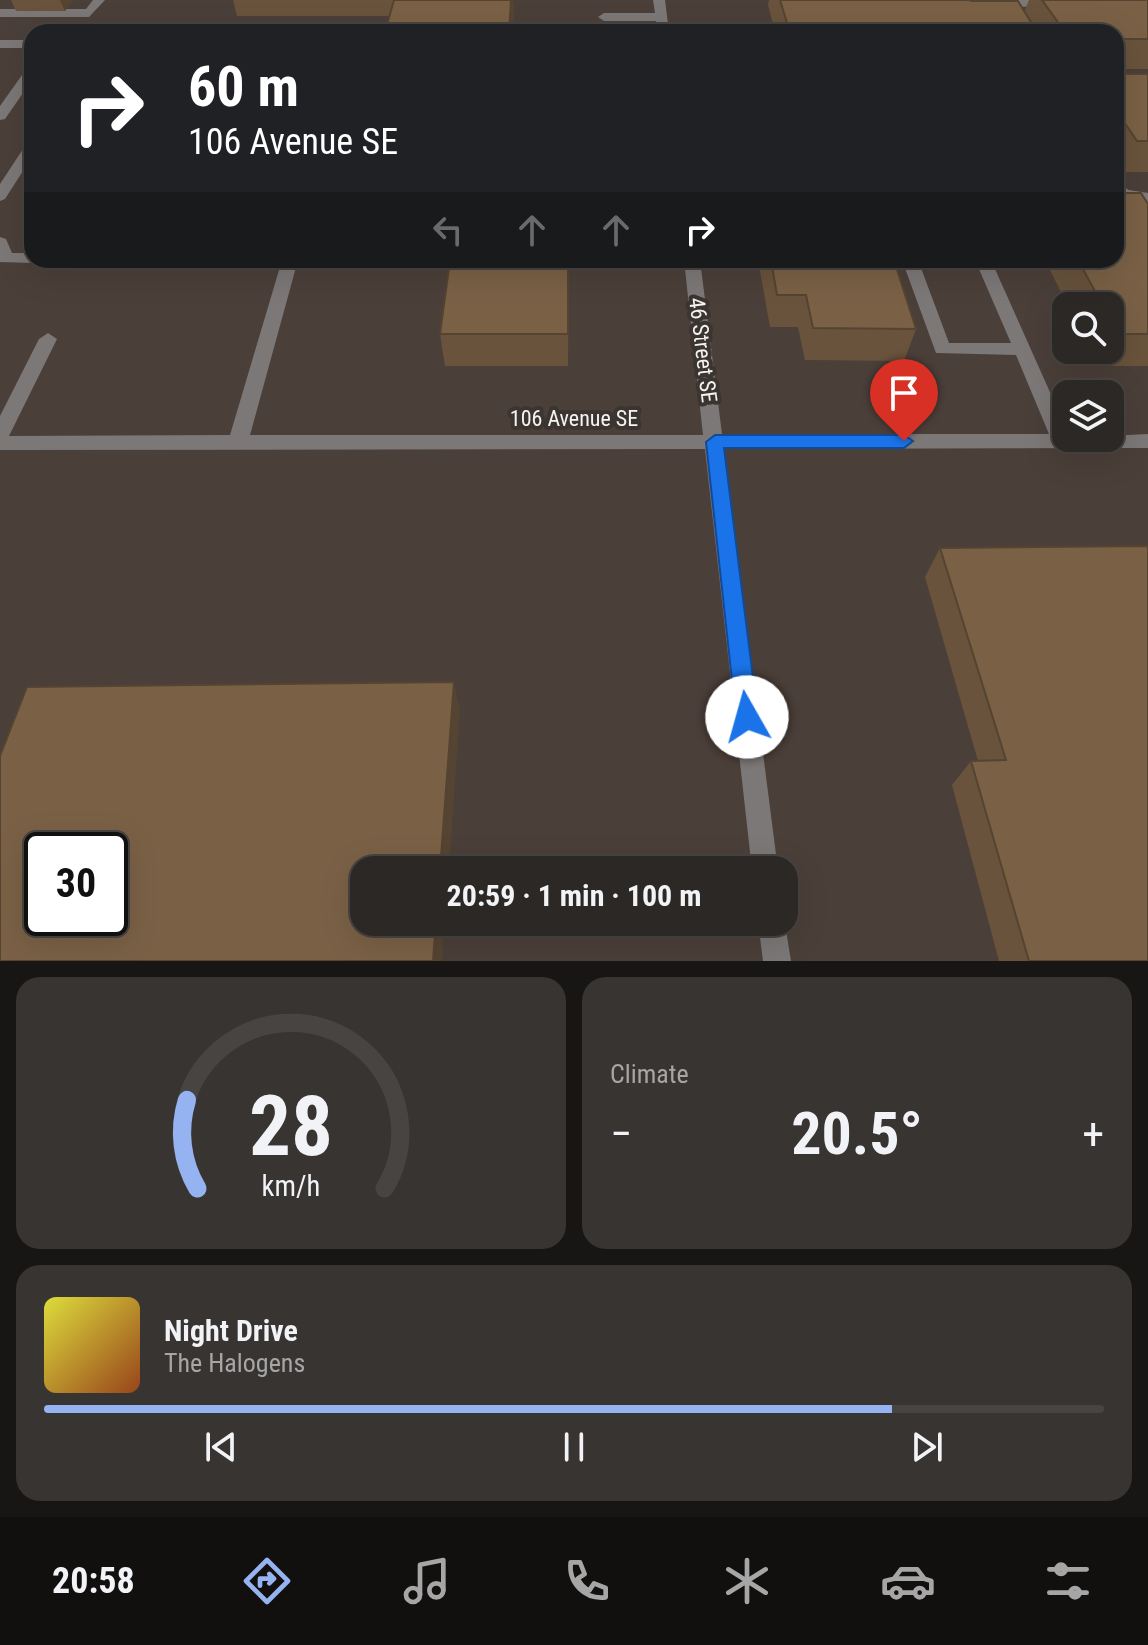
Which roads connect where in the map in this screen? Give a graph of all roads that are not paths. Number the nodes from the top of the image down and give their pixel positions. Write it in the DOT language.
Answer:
graph roads {
  1 [pos="99,0"];
  2 [pos="659,0"];
  3 [pos="1072,2"];
  4 [pos="591,9"];
  5 [pos="0,13"];
  6 [pos="604,17"];
  7 [pos="661,17"];
  8 [pos="604,24"];
  9 [pos="662,24"];
  10 [pos="1017,24"];
  11 [pos="0,44"];
  12 [pos="24,44"];
  13 [pos="24,82"];
  14 [pos="0,116"];
  15 [pos="24,158"];
  16 [pos="1124,194"];
  17 [pos="0,196"];
  18 [pos="1148,198"];
  19 [pos="0,242"];
  20 [pos="24,258"];
  21 [pos="288,268"];
  22 [pos="693,268"];
  23 [pos="913,268"];
  24 [pos="987,268"];
  25 [pos="48,339"];
  26 [pos="1022,349"];
  27 [pos="1052,418"];
  28 [pos="0,435"];
  29 [pos="1052,441"];
  30 [pos="1124,441"];
  31 [pos="1148,441"];
  32 [pos="238,442"];
  33 [pos="715,442"];
  34 [pos="0,443"];
  35 [pos="763,856"];
  36 [pos="774,936"];
  37 [pos="777,961"];
  1 -- 5 [label="street"];
  2 -- 7 [label="street"];
  3 -- 10 [label="street"];
  4 -- 6 [label="street"];
  6 -- 7 [label="street"];
  6 -- 8 [label="street"];
  7 -- 9 [label="street"];
  11 -- 12 [label="street"];
  13 -- 14 [label="street"];
  15 -- 17 [label="street"];
  16 -- 18 [label="street"];
  19 -- 20 [label="street"];
  21 -- 32 [label="street"];
  22 -- 33 [label="street, 46 Street SE"];
  23 -- 26 [label="street"];
  24 -- 26 [label="street"];
  25 -- 28 [label="street"];
  26 -- 27 [label="street"];
  29 -- 33 [label="street, 106 Avenue SE"];
  30 -- 31 [label="street, 106 Avenue SE"];
  32 -- 33 [label="street, 106 Avenue SE"];
  32 -- 34 [label="street, 106 Avenue SE"];
  33 -- 35 [label="street, 46 Street SE"];
  36 -- 37 [label="street"];
}
